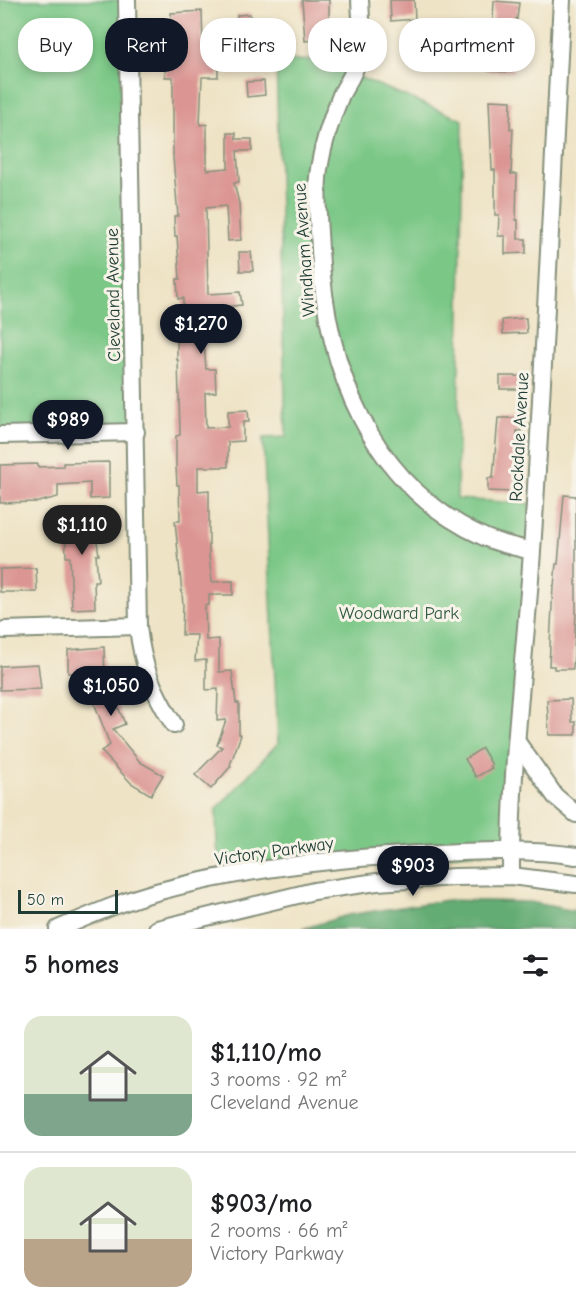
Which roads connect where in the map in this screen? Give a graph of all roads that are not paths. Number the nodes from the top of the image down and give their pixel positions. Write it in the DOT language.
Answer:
graph roads {
  1 [pos="127,0"];
  2 [pos="360,0"];
  3 [pos="562,0"];
  4 [pos="136,432"];
  5 [pos="0,435"];
  6 [pos="532,552"];
  7 [pos="138,626"];
  8 [pos="4,630"];
  9 [pos="174,725"];
  10 [pos="517,742"];
  11 [pos="576,814"];
  12 [pos="510,851"];
  13 [pos="576,856"];
  14 [pos="511,876"];
  15 [pos="576,884"];
  16 [pos="58,929"];
  17 [pos="157,929"];
  1 -- 4 [label="street, Cleveland Avenue"];
  2 -- 6 [label="street, Windham Avenue"];
  3 -- 6 [label="street, Rockdale Avenue"];
  4 -- 5 [label="street"];
  4 -- 7 [label="street, Cleveland Avenue"];
  6 -- 10 [label="street, Rockdale Avenue"];
  7 -- 8 [label="street"];
  7 -- 9 [label="street, Cleveland Avenue"];
  10 -- 11 [label="street"];
  10 -- 12 [label="street, Rockdale Avenue"];
  12 -- 13 [label="street, Victory Parkway"];
  12 -- 14 [label="street, Rockdale Avenue"];
  12 -- 16 [label="street, Victory Parkway"];
  14 -- 15 [label="street"];
  14 -- 17 [label="street"];
}
